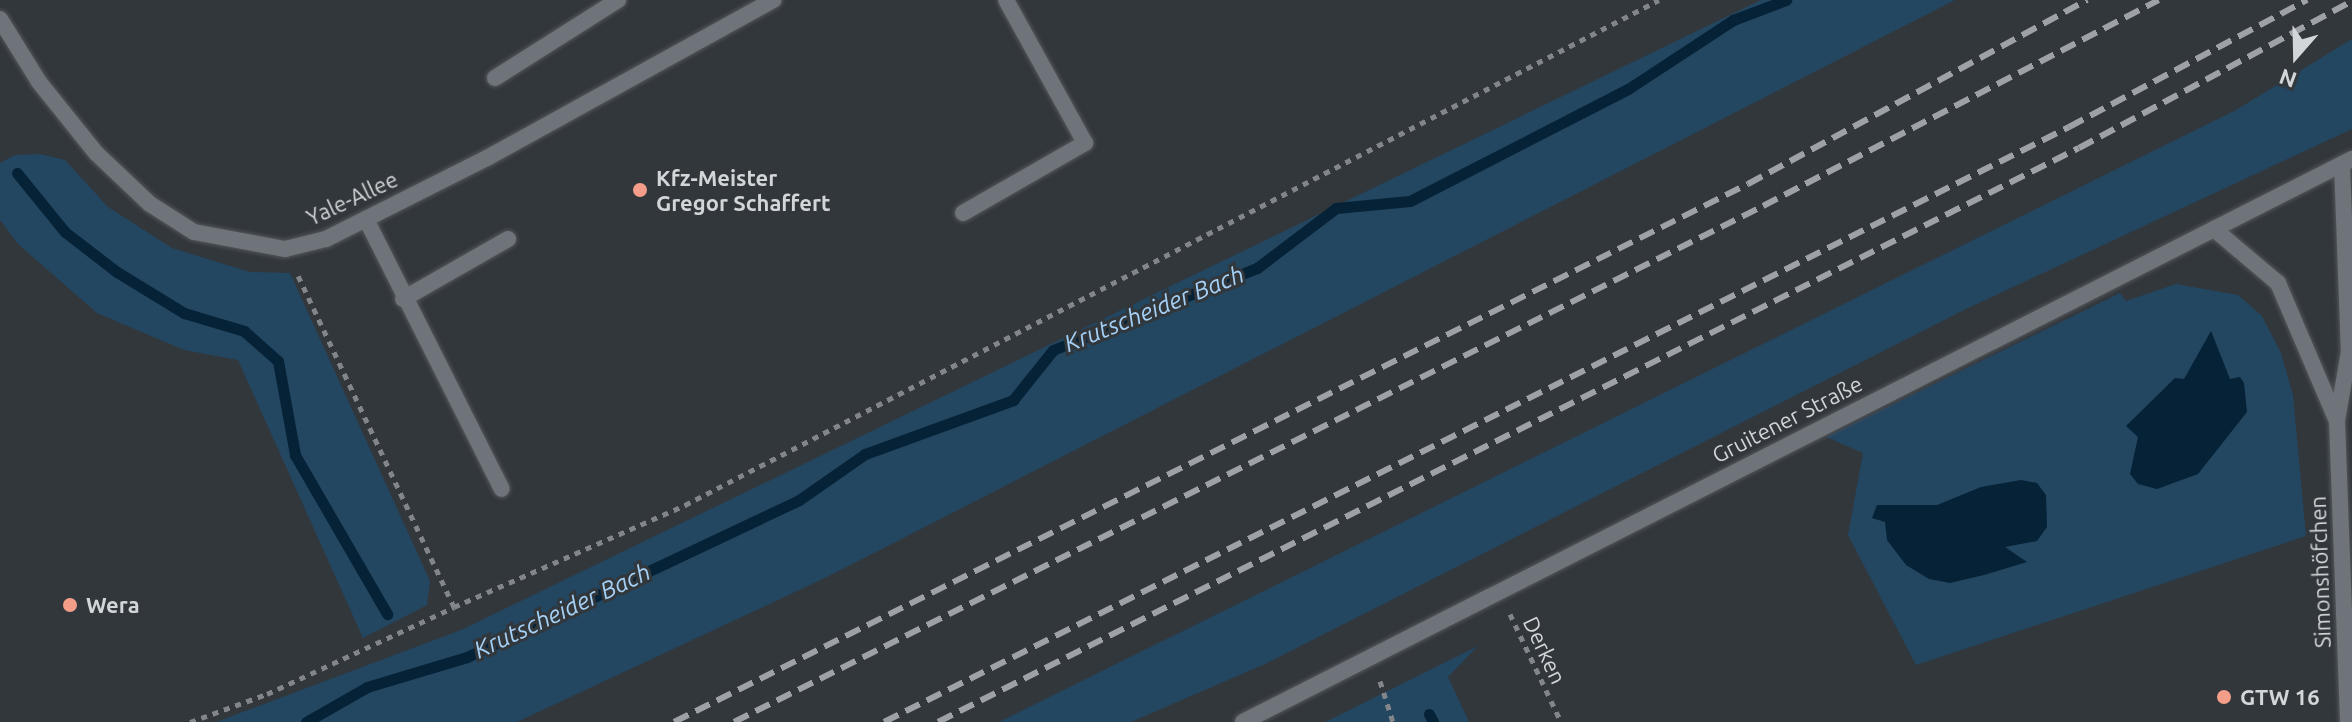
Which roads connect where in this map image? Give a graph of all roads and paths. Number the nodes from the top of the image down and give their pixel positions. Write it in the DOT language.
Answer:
graph roads {
  1 [pos="618,0"];
  2 [pos="773,0"];
  3 [pos="1006,0"];
  4 [pos="1659,0"];
  5 [pos="0,19"];
  6 [pos="495,78"];
  7 [pos="2347,161"];
  8 [pos="963,213"];
  9 [pos="366,219"];
  10 [pos="2214,229"];
  11 [pos="508,239"];
  12 [pos="285,249"];
  13 [pos="403,299"];
  14 [pos="2337,421"];
  15 [pos="502,489"];
  16 [pos="1500,591"];
  17 [pos="454,607"];
  18 [pos="1374,660"];
  19 [pos="190,722"];
  20 [pos="1243,722"];
  21 [pos="1393,722"];
  22 [pos="1561,722"];
  23 [pos="2348,722"];
  1 -- 6 [label="street"];
  2 -- 9 [label="street, Yale-Allee"];
  3 -- 8 [label="street"];
  4 -- 17 [label="path"];
  5 -- 12 [label="street, Yale-Allee"];
  7 -- 10 [label="street, Gruitener Straße"];
  7 -- 14 [label="street, Simonshöfchen"];
  9 -- 12 [label="street, Yale-Allee"];
  9 -- 13 [label="street"];
  10 -- 14 [label="street, Simonshöfchen"];
  10 -- 16 [label="street, Gruitener Straße"];
  11 -- 13 [label="street"];
  12 -- 17 [label="path"];
  13 -- 15 [label="street"];
  14 -- 23 [label="street, Simonshöfchen"];
  16 -- 18 [label="street, Gruitener Straße"];
  16 -- 22 [label="path, Derken"];
  17 -- 19 [label="path"];
  18 -- 20 [label="street, Gruitener Straße"];
  18 -- 21 [label="path"];
}
